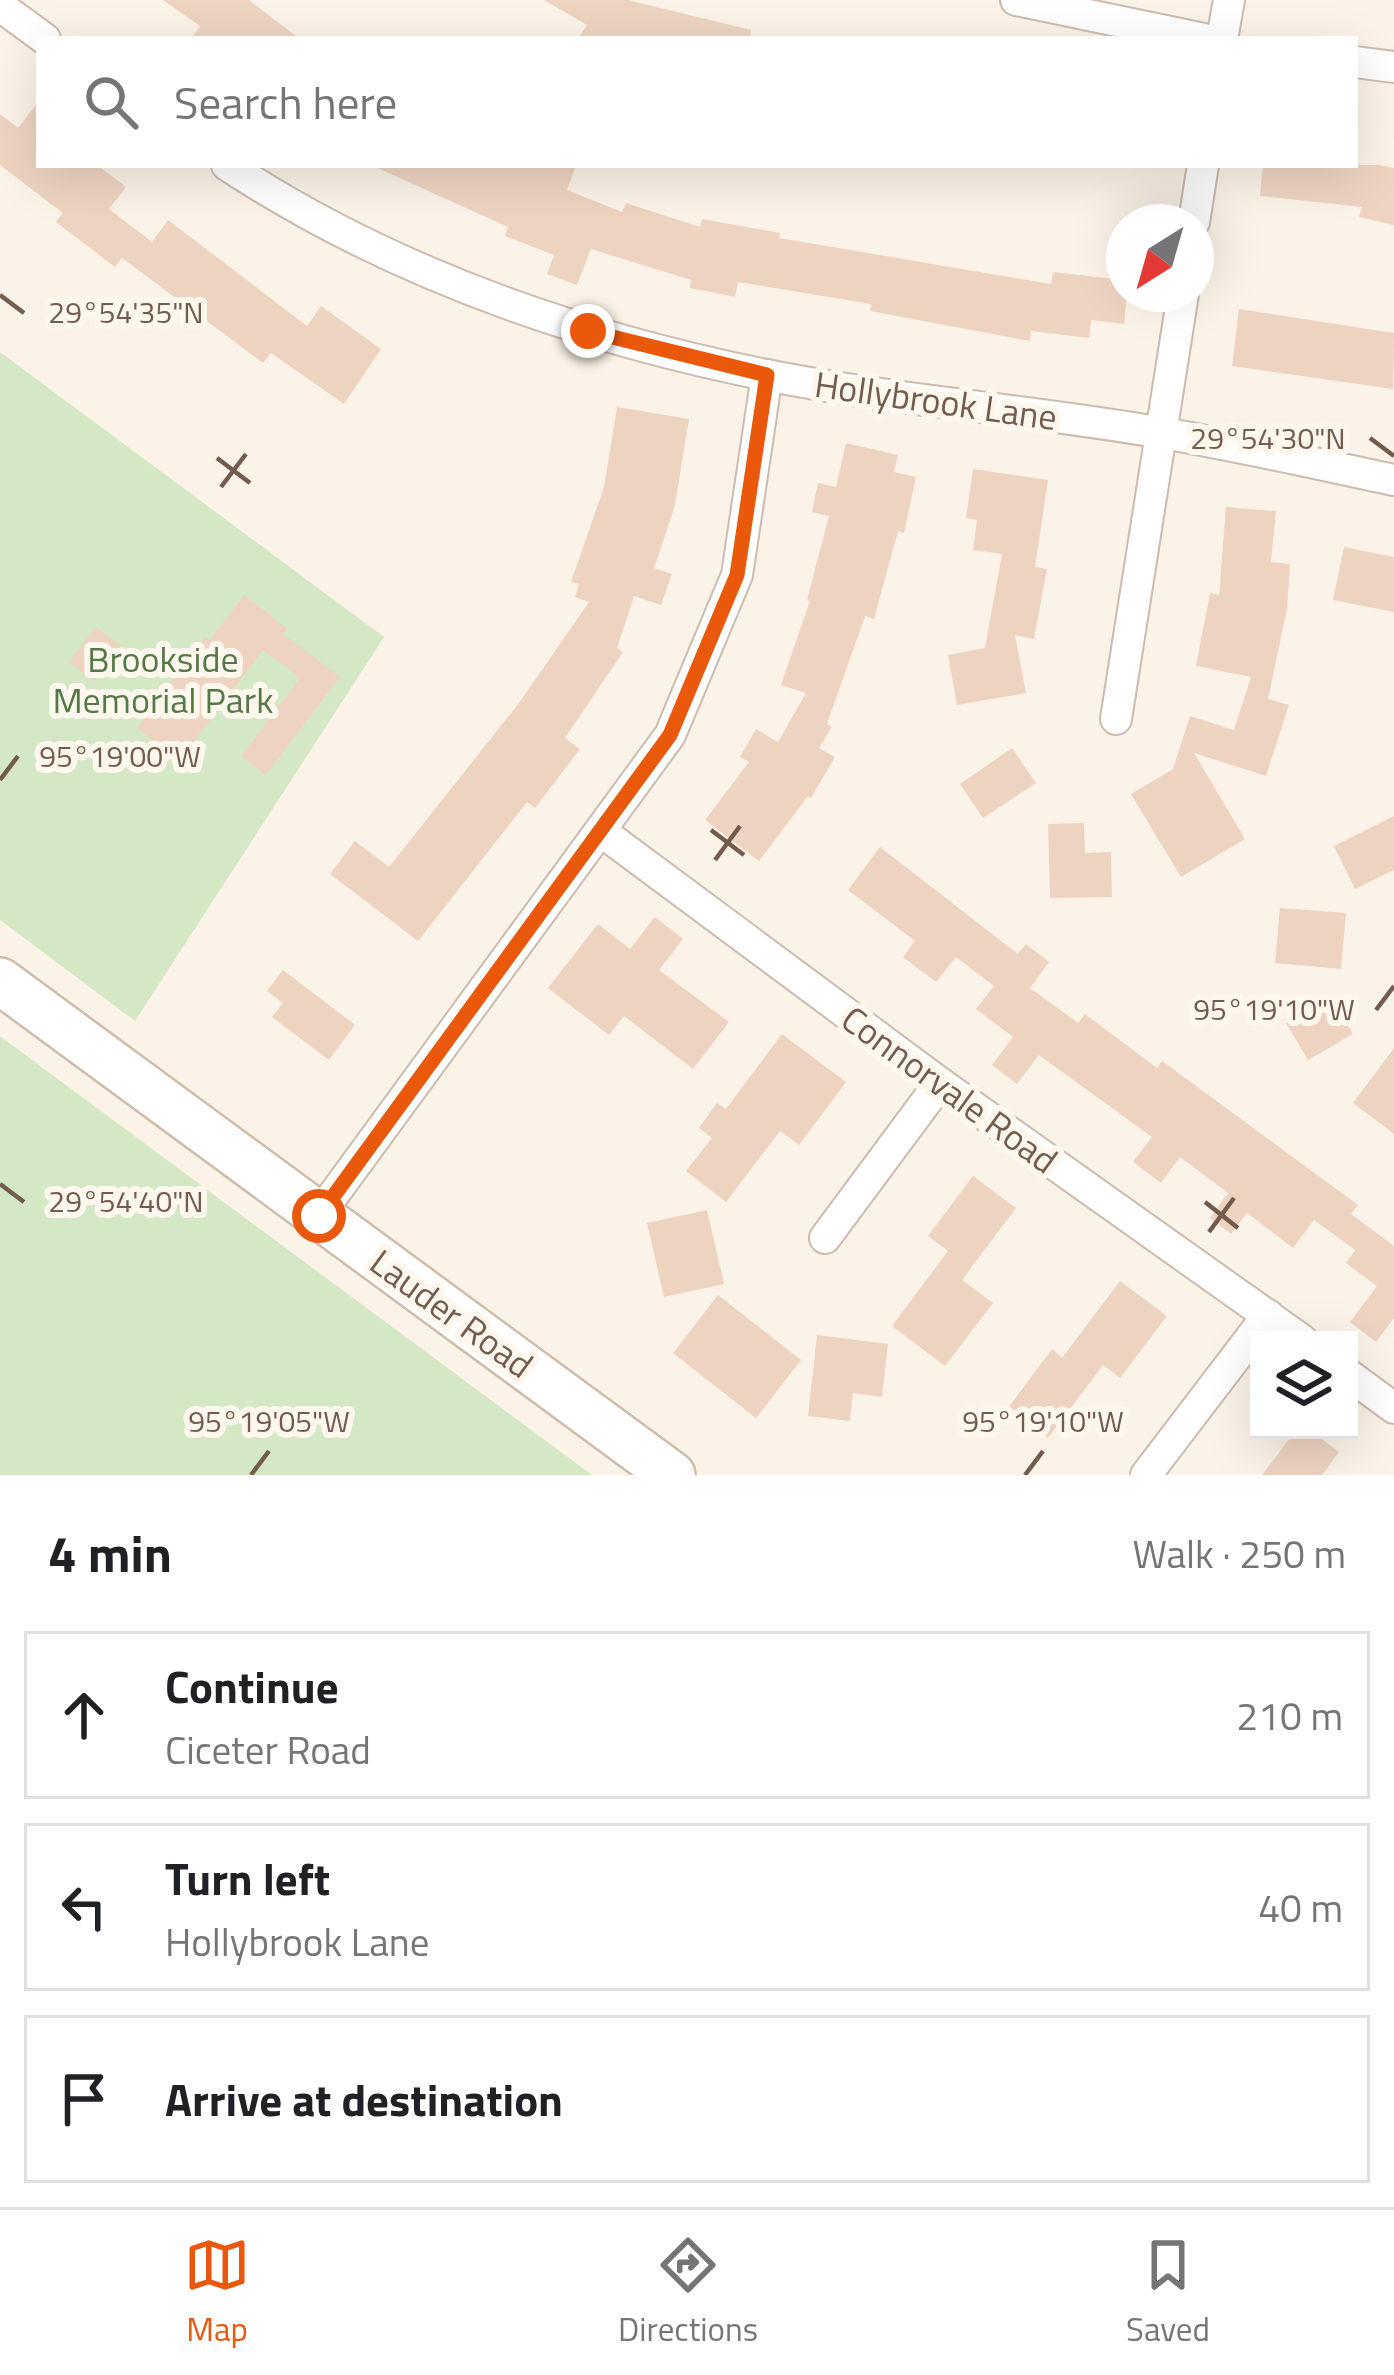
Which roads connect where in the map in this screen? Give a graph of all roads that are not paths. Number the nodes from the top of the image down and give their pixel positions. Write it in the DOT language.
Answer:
graph roads {
  1 [pos="1016,0"];
  2 [pos="1228,0"];
  3 [pos="0,6"];
  4 [pos="41,36"];
  5 [pos="1190,36"];
  6 [pos="1222,36"];
  7 [pos="1358,62"];
  8 [pos="1394,67"];
  9 [pos="232,168"];
  10 [pos="1203,168"];
  11 [pos="1197,204"];
  12 [pos="1180,312"];
  13 [pos="767,375"];
  14 [pos="1161,432"];
  15 [pos="1394,480"];
  16 [pos="1116,719"];
  17 [pos="602,832"];
  18 [pos="0,981"];
  19 [pos="940,1083"];
  20 [pos="319,1216"];
  21 [pos="825,1238"];
  22 [pos="1268,1315"];
  23 [pos="1290,1331"];
  24 [pos="1358,1382"];
  25 [pos="1394,1408"];
  26 [pos="672,1475"];
  27 [pos="1146,1475"];
  1 -- 5 [label="street"];
  2 -- 6 [label="street"];
  3 -- 4 [label="street"];
  7 -- 8 [label="street"];
  9 -- 13 [label="street, Hollybrook Lane"];
  10 -- 11 [label="street"];
  12 -- 14 [label="street"];
  13 -- 14 [label="street, Hollybrook Lane"];
  13 -- 17 [label="street"];
  14 -- 15 [label="street, Hollybrook Lane"];
  14 -- 16 [label="street"];
  17 -- 19 [label="street, Connorvale Road"];
  17 -- 20 [label="street"];
  18 -- 20 [label="main road, Lauder Road"];
  19 -- 21 [label="street"];
  19 -- 22 [label="street, Connorvale Road"];
  20 -- 26 [label="main road, Lauder Road"];
  22 -- 23 [label="street, Connorvale Road"];
  22 -- 27 [label="street"];
  24 -- 25 [label="street"];
}
